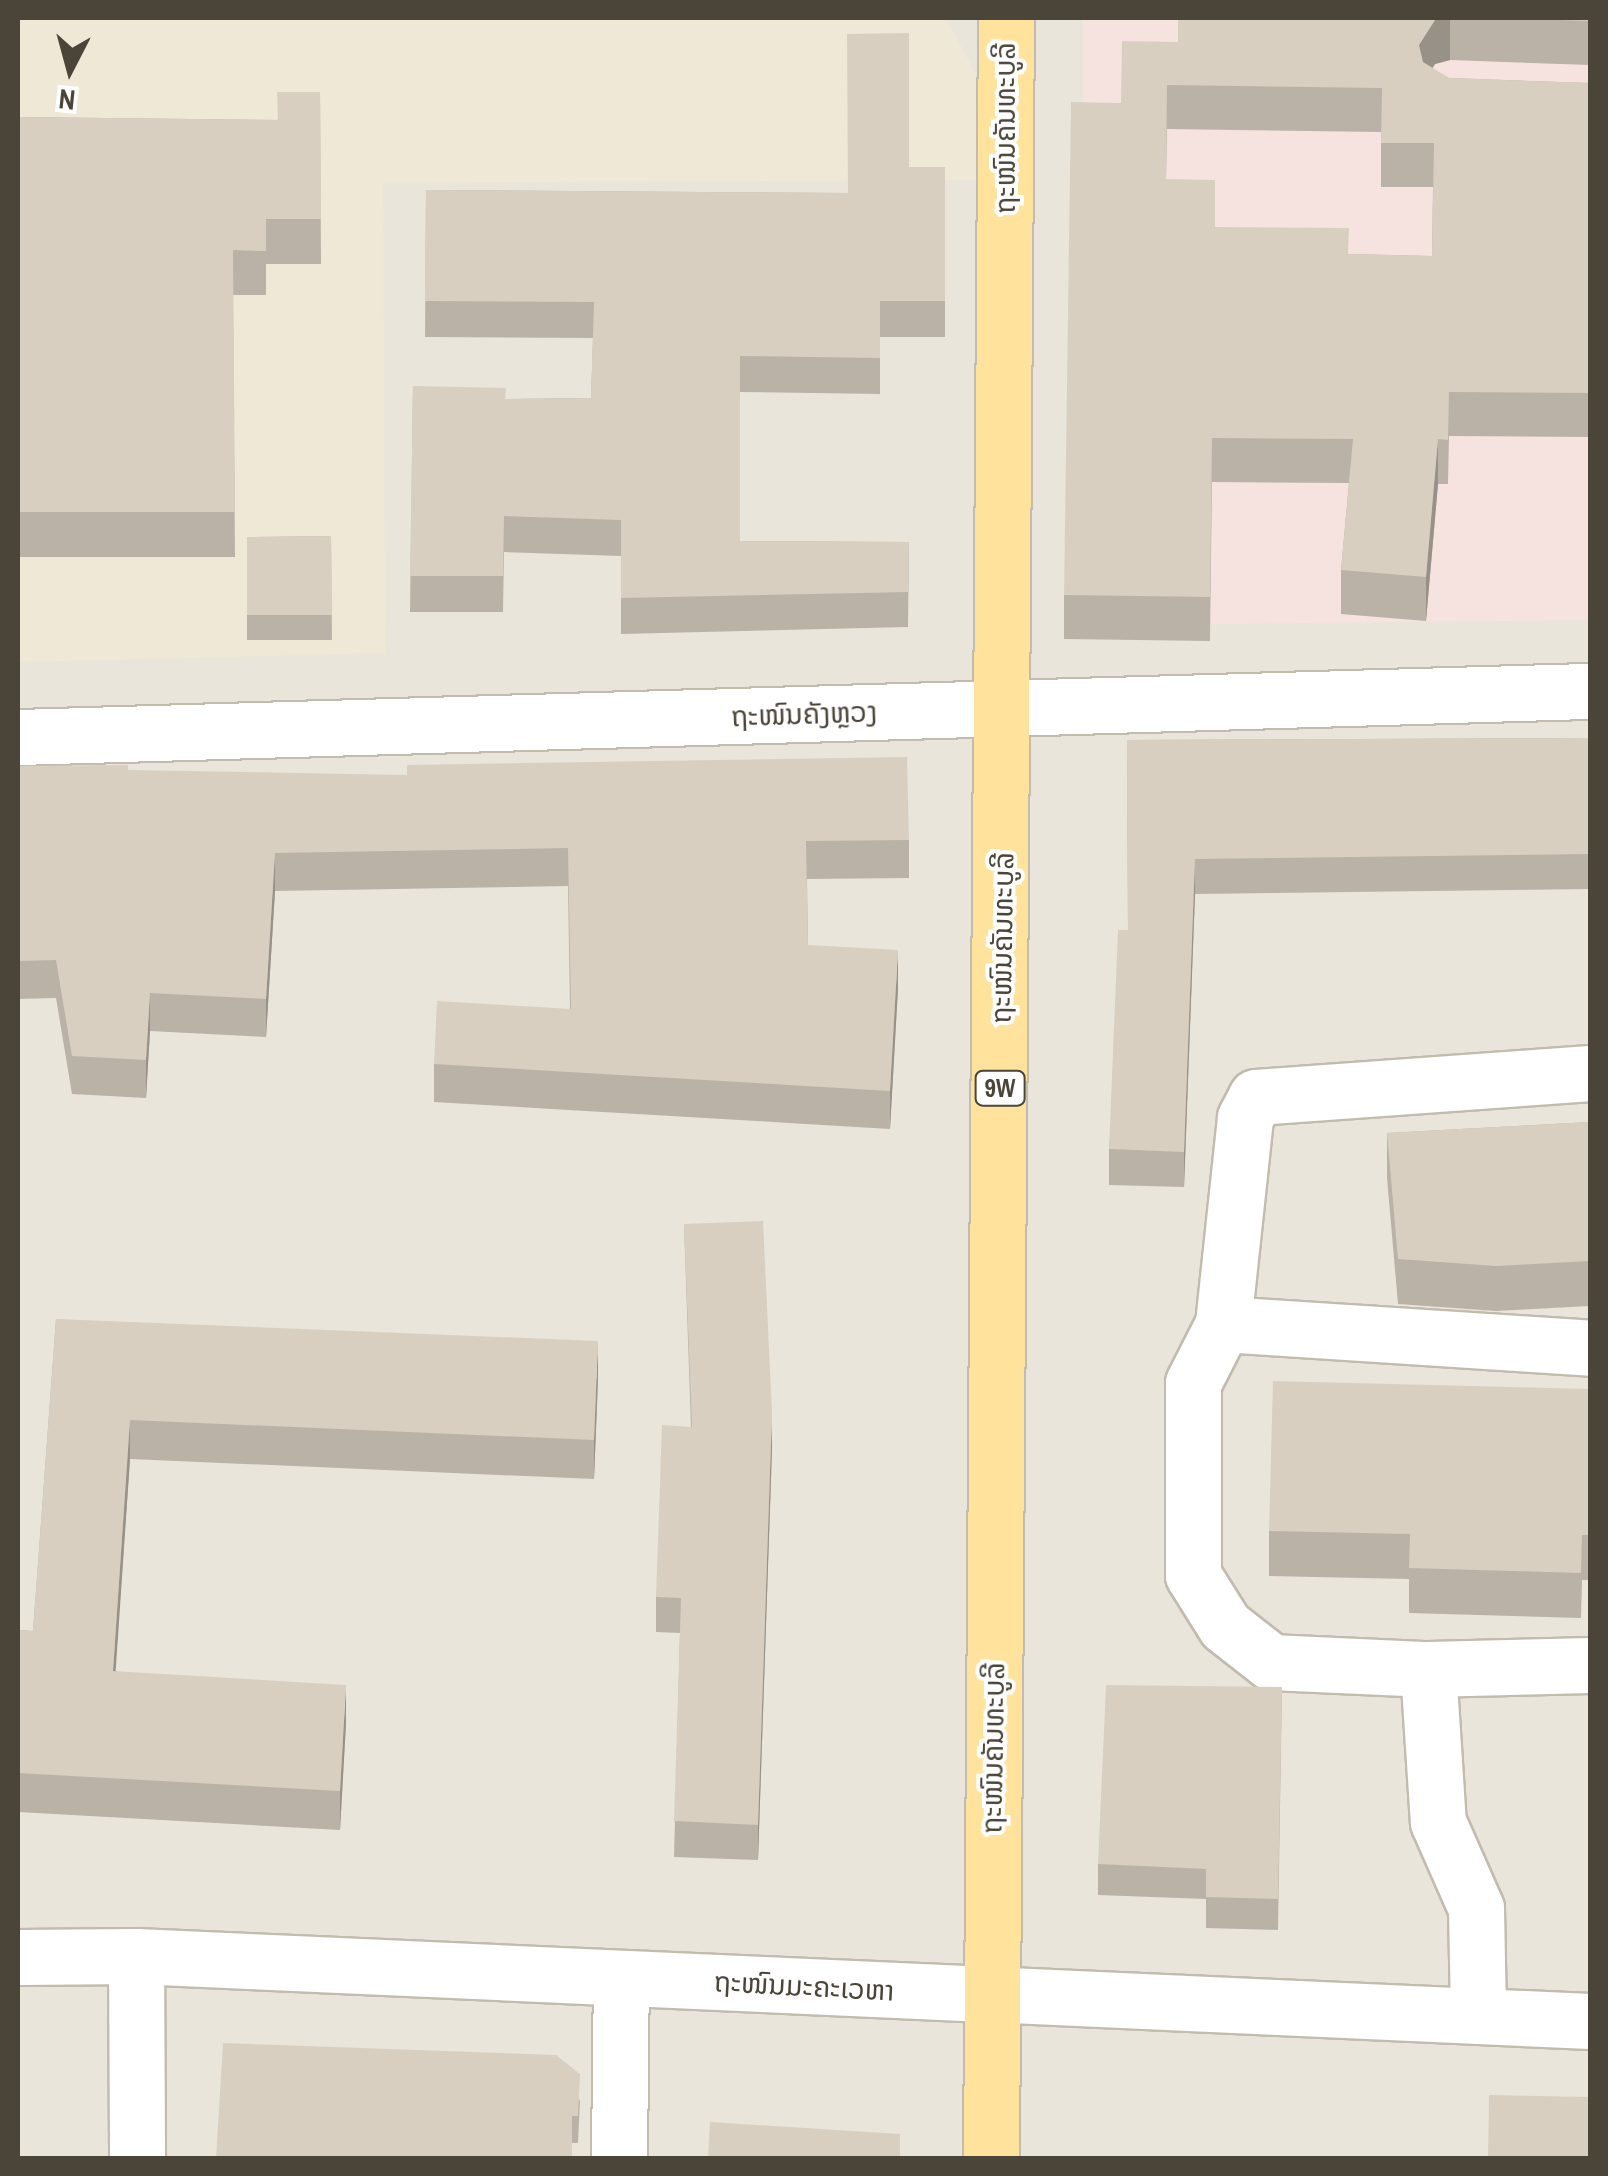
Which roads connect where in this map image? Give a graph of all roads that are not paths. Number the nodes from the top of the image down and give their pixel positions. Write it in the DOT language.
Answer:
graph roads {
  1 [pos="1006,18"];
  2 [pos="1590,691"];
  3 [pos="1005,708"];
  4 [pos="18,736"];
  5 [pos="1590,1074"];
  6 [pos="1223,1324"];
  7 [pos="1590,1348"];
  8 [pos="1590,1665"];
  9 [pos="1428,1669"];
  10 [pos="136,1956"];
  11 [pos="18,1957"];
  12 [pos="621,1978"];
  13 [pos="990,1994"];
  14 [pos="1478,2016"];
  15 [pos="1590,2021"];
  16 [pos="137,2158"];
  17 [pos="620,2158"];
  18 [pos="992,2158"];
  1 -- 3 [label="main road, ຖະໜົນຄັນທະບູລີ / 9W"];
  2 -- 3 [label="street, ຖະໜົນຄັງຫຼວງ"];
  3 -- 4 [label="street, ຖະໜົນຄັງຫຼວງ"];
  3 -- 13 [label="main road, ຖະໜົນຄັນທະບູລີ / 9W"];
  5 -- 6 [label="street"];
  6 -- 7 [label="street"];
  6 -- 9 [label="street"];
  8 -- 9 [label="street"];
  9 -- 14 [label="street"];
  10 -- 11 [label="street, ຖະໜົນມະຄະເວຫາ"];
  10 -- 12 [label="street, ຖະໜົນມະຄະເວຫາ"];
  10 -- 16 [label="street"];
  12 -- 13 [label="street, ຖະໜົນມະຄະເວຫາ"];
  12 -- 17 [label="street"];
  13 -- 14 [label="street, ຖະໜົນມະຄະເວຫາ"];
  13 -- 18 [label="main road, ຖະໜົນຄັນທະບູລີ / 9W"];
  14 -- 15 [label="street, ຖະໜົນມະຄະເວຫາ"];
}
